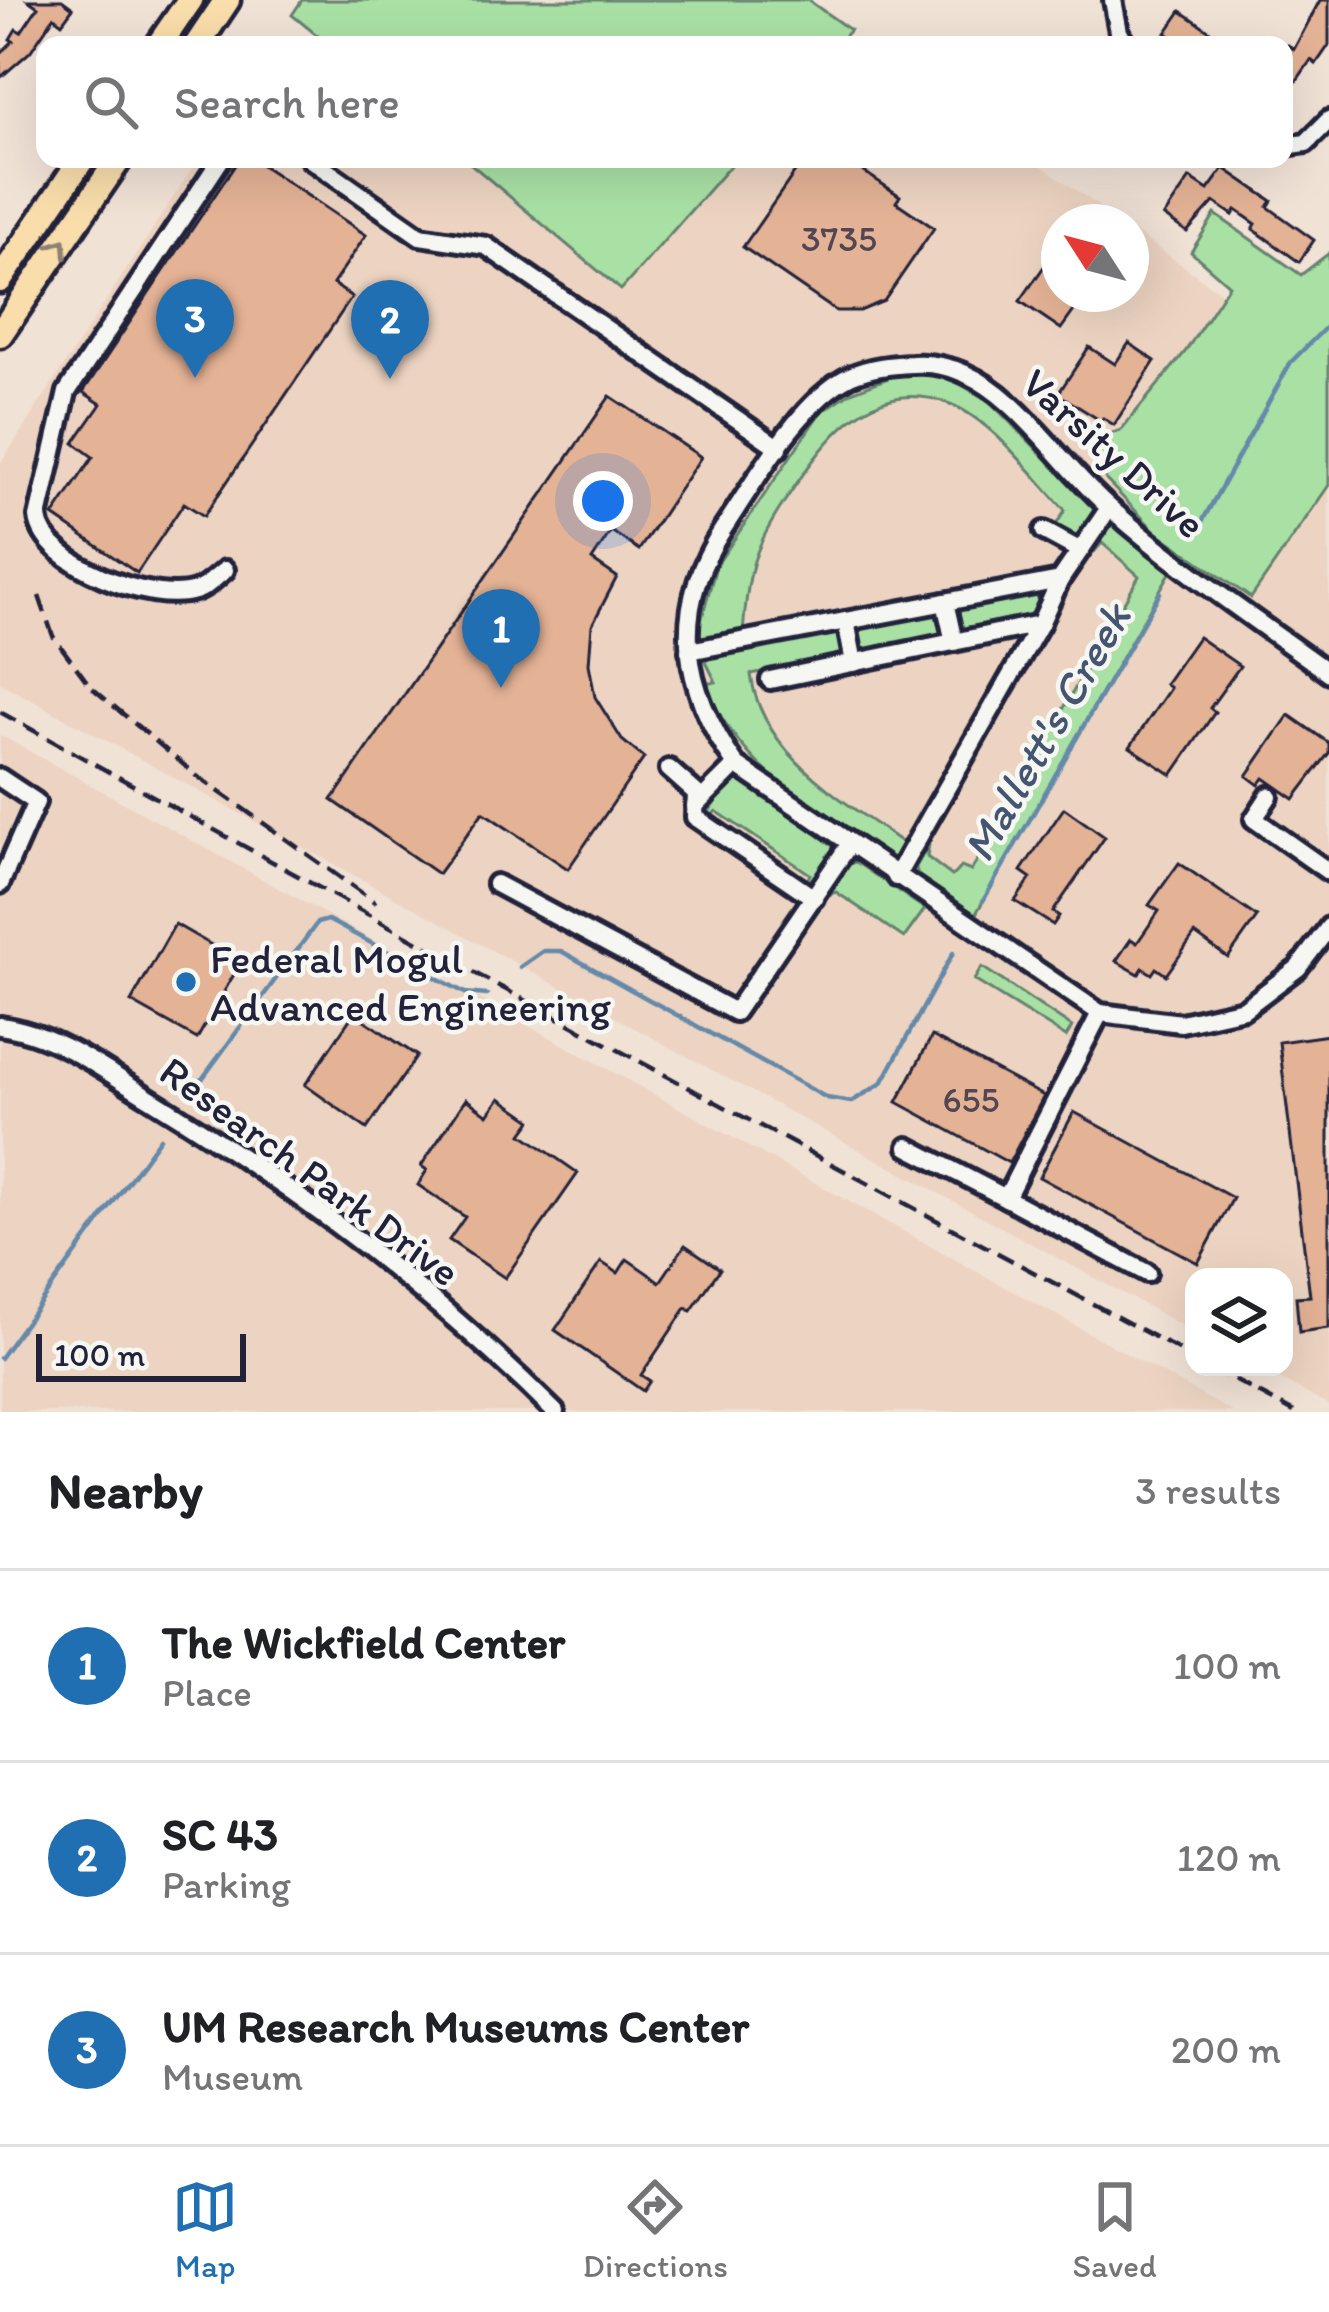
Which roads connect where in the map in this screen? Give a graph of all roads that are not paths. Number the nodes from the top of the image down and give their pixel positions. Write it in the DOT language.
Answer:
graph roads {
  1 [pos="190,0"];
  2 [pos="227,0"];
  3 [pos="1113,0"];
  4 [pos="165,36"];
  5 [pos="203,36"];
  6 [pos="1121,36"];
  7 [pos="1329,120"];
  8 [pos="1293,145"];
  9 [pos="76,168"];
  10 [pos="113,168"];
  11 [pos="215,168"];
  12 [pos="323,168"];
  13 [pos="0,280"];
  14 [pos="0,334"];
  15 [pos="779,448"];
  16 [pos="1109,508"];
  17 [pos="1044,531"];
  18 [pos="1079,550"];
  19 [pos="225,570"];
  20 [pos="1060,580"];
  21 [pos="945,602"];
  22 [pos="846,621"];
  23 [pos="1040,624"];
  24 [pos="954,642"];
  25 [pos="689,651"];
  26 [pos="854,663"];
  27 [pos="1329,673"];
  28 [pos="770,680"];
  29 [pos="736,765"];
  30 [pos="669,770"];
  31 [pos="0,778"];
  32 [pos="1269,796"];
  33 [pos="695,806"];
  34 [pos="849,845"];
  35 [pos="1329,872"];
  36 [pos="896,878"];
  37 [pos="0,884"];
  38 [pos="496,884"];
  39 [pos="814,898"];
  40 [pos="1329,926"];
  41 [pos="1100,1013"];
  42 [pos="0,1026"];
  43 [pos="908,1147"];
  44 [pos="1006,1198"];
  45 [pos="1147,1273"];
  46 [pos="555,1412"];
  1 -- 4 [label="highway"];
  2 -- 5 [label="highway"];
  3 -- 6 [label="street"];
  7 -- 8 [label="street"];
  9 -- 13 [label="highway"];
  14 -- 10 [label="highway, one-way"];
  11 -- 19 [label="street"];
  12 -- 15 [label="street"];
  15 -- 16 [label="street, Varsity Drive"];
  15 -- 25 [label="street, Varsity Drive"];
  16 -- 18 [label="street"];
  16 -- 27 [label="street, Varsity Drive"];
  17 -- 18 [label="street"];
  18 -- 20 [label="street"];
  20 -- 21 [label="street"];
  20 -- 23 [label="street"];
  21 -- 22 [label="street"];
  21 -- 24 [label="street"];
  22 -- 25 [label="street"];
  22 -- 26 [label="street"];
  23 -- 24 [label="street"];
  23 -- 36 [label="street"];
  24 -- 26 [label="street"];
  25 -- 29 [label="street"];
  26 -- 28 [label="street"];
  29 -- 33 [label="street"];
  29 -- 34 [label="street"];
  30 -- 33 [label="street"];
  31 -- 37 [label="street"];
  32 -- 35 [label="street"];
  33 -- 39 [label="street"];
  34 -- 36 [label="street"];
  34 -- 39 [label="street"];
  36 -- 41 [label="street"];
  38 -- 39 [label="street"];
  40 -- 41 [label="street"];
  41 -- 44 [label="street"];
  42 -- 46 [label="street, Research Park Drive"];
  43 -- 44 [label="street"];
  44 -- 45 [label="street"];
}
